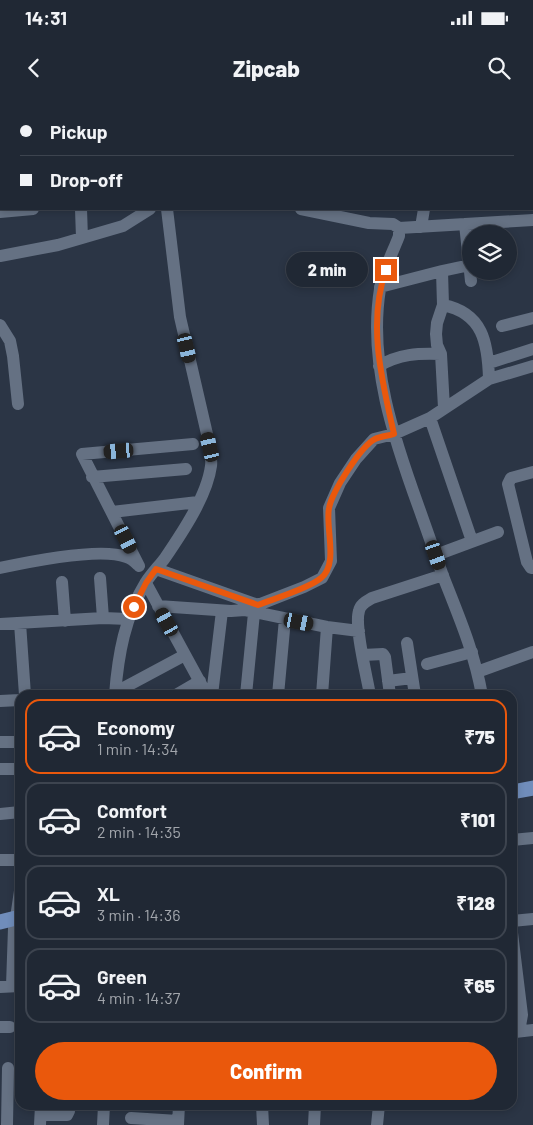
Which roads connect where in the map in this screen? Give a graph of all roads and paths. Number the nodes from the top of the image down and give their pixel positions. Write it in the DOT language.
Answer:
graph roads {
  1 [pos="22,210"];
  2 [pos="81,210"];
  3 [pos="148,210"];
  4 [pos="167,210"];
  5 [pos="424,210"];
  6 [pos="323,211"];
  7 [pos="0,212"];
  8 [pos="528,216"];
  9 [pos="465,224"];
  10 [pos="399,228"];
  11 [pos="421,228"];
  12 [pos="82,238"];
  13 [pos="0,256"];
  14 [pos="462,267"];
  15 [pos="442,271"];
  16 [pos="380,287"];
  17 [pos="442,305"];
  18 [pos="533,318"];
  19 [pos="0,325"];
  20 [pos="502,326"];
  21 [pos="533,349"];
  22 [pos="441,354"];
  23 [pos="489,363"];
  24 [pos="380,366"];
  25 [pos="533,366"];
  26 [pos="489,379"];
  27 [pos="18,404"];
  28 [pos="444,408"];
  29 [pos="430,418"];
  30 [pos="394,434"];
  31 [pos="193,444"];
  32 [pos="186,469"];
  33 [pos="533,472"];
  34 [pos="92,477"];
  35 [pos="198,502"];
  36 [pos="112,512"];
  37 [pos="498,532"];
  38 [pos="472,541"];
  39 [pos="436,555"];
  40 [pos="139,566"];
  41 [pos="0,568"];
  42 [pos="533,568"];
  43 [pos="443,575"];
  44 [pos="151,576"];
  45 [pos="100,578"];
  46 [pos="62,582"];
  47 [pos="158,606"];
  48 [pos="252,609"];
  49 [pos="222,610"];
  50 [pos="103,618"];
  51 [pos="128,619"];
  52 [pos="285,619"];
  53 [pos="64,620"];
  54 [pos="20,623"];
  55 [pos="0,624"];
  56 [pos="327,627"];
  57 [pos="359,631"];
  58 [pos="406,643"];
  59 [pos="472,652"];
  60 [pos="533,652"];
  61 [pos="185,655"];
  62 [pos="363,655"];
  63 [pos="427,664"];
  64 [pos="477,672"];
  65 [pos="412,678"];
  66 [pos="200,681"];
  67 [pos="388,681"];
  68 [pos="25,690"];
  69 [pos="116,690"];
  70 [pos="121,690"];
  71 [pos="185,690"];
  72 [pos="204,690"];
  73 [pos="213,690"];
  74 [pos="246,690"];
  75 [pos="278,690"];
  76 [pos="322,690"];
  77 [pos="369,690"];
  78 [pos="389,690"];
  79 [pos="414,690"];
  80 [pos="481,690"];
  81 [pos="15,700"];
  82 [pos="0,701"];
  83 [pos="0,742"];
  84 [pos="15,742"];
  85 [pos="15,768"];
  86 [pos="0,769"];
  87 [pos="533,778"];
  88 [pos="517,781"];
  89 [pos="533,788"];
  90 [pos="517,791"];
  91 [pos="15,812"];
  92 [pos="0,814"];
  93 [pos="533,838"];
  94 [pos="517,840"];
  95 [pos="0,860"];
  96 [pos="15,860"];
  97 [pos="0,913"];
  98 [pos="15,918"];
  99 [pos="533,919"];
  100 [pos="15,920"];
  101 [pos="15,920"];
  102 [pos="517,921"];
  103 [pos="0,922"];
  104 [pos="0,926"];
  105 [pos="15,948"];
  106 [pos="517,982"];
  107 [pos="11,986"];
  108 [pos="517,1029"];
  109 [pos="533,1030"];
  110 [pos="517,1032"];
  111 [pos="9,1068"];
  112 [pos="69,1110"];
  113 [pos="104,1110"];
  114 [pos="179,1110"];
  115 [pos="262,1110"];
  116 [pos="315,1110"];
  117 [pos="378,1110"];
  118 [pos="41,1115"];
  119 [pos="132,1118"];
  120 [pos="178,1123"];
  121 [pos="7,1125"];
  122 [pos="103,1125"];
  123 [pos="263,1125"];
  124 [pos="314,1125"];
  125 [pos="377,1125"];
  1 -- 7 [label="street"];
  2 -- 12 [label="street"];
  3 -- 12 [label="street"];
  4 -- 35 [label="street"];
  5 -- 11 [label="street"];
  6 -- 10 [label="street"];
  8 -- 9 [label="street"];
  9 -- 11 [label="street"];
  10 -- 11 [label="street"];
  10 -- 16 [label="street"];
  12 -- 13 [label="street"];
  14 -- 15 [label="street"];
  15 -- 16 [label="street"];
  15 -- 17 [label="street"];
  16 -- 24 [label="street"];
  17 -- 22 [label="street"];
  17 -- 23 [label="street"];
  18 -- 20 [label="street"];
  19 -- 27 [label="street"];
  21 -- 23 [label="street"];
  22 -- 24 [label="street"];
  22 -- 28 [label="street"];
  23 -- 26 [label="street"];
  24 -- 30 [label="street"];
  25 -- 26 [label="street"];
  26 -- 28 [label="street"];
  28 -- 29 [label="street"];
  29 -- 30 [label="street"];
  29 -- 38 [label="street"];
  30 -- 39 [label="street"];
  30 -- 48 [label="street"];
  31 -- 34 [label="street"];
  32 -- 34 [label="street"];
  33 -- 42 [label="street"];
  34 -- 36 [label="street"];
  35 -- 36 [label="street"];
  35 -- 44 [label="street"];
  36 -- 40 [label="street"];
  37 -- 38 [label="street"];
  38 -- 39 [label="street"];
  39 -- 43 [label="street"];
  40 -- 41 [label="street"];
  40 -- 44 [label="street"];
  43 -- 57 [label="street"];
  43 -- 59 [label="street"];
  44 -- 47 [label="street"];
  44 -- 48 [label="street"];
  44 -- 51 [label="street"];
  45 -- 50 [label="street"];
  46 -- 53 [label="street"];
  47 -- 49 [label="street"];
  47 -- 61 [label="street"];
  48 -- 49 [label="street"];
  48 -- 52 [label="street"];
  48 -- 74 [label="street"];
  49 -- 73 [label="street"];
  50 -- 51 [label="street"];
  50 -- 53 [label="street"];
  51 -- 69 [label="street"];
  52 -- 56 [label="street"];
  52 -- 75 [label="street"];
  53 -- 54 [label="street"];
  54 -- 55 [label="street"];
  54 -- 68 [label="street"];
  56 -- 57 [label="street"];
  56 -- 76 [label="street"];
  57 -- 62 [label="street"];
  58 -- 65 [label="street"];
  59 -- 63 [label="street"];
  59 -- 64 [label="street"];
  60 -- 64 [label="street"];
  61 -- 66 [label="street"];
  61 -- 70 [label="street"];
  62 -- 67 [label="street"];
  62 -- 77 [label="street"];
  64 -- 80 [label="street"];
  65 -- 67 [label="street"];
  65 -- 79 [label="street"];
  66 -- 71 [label="street"];
  66 -- 72 [label="street"];
  67 -- 78 [label="street"];
  81 -- 82 [label="street"];
  83 -- 84 [label="street"];
  85 -- 86 [label="street"];
  87 -- 88 [label="main road"];
  89 -- 90 [label="main road"];
  91 -- 92 [label="street"];
  93 -- 94 [label="street"];
  95 -- 96 [label="street"];
  97 -- 98 [label="main road"];
  99 -- 102 [label="street"];
  100 -- 103 [label="main road"];
  101 -- 104 [label="street"];
  105 -- 107 [label="street"];
  106 -- 108 [label="street"];
  109 -- 110 [label="street"];
  111 -- 121 [label="street"];
  112 -- 118 [label="street"];
  113 -- 122 [label="street"];
  114 -- 120 [label="street"];
  115 -- 123 [label="street"];
  116 -- 124 [label="street"];
  117 -- 125 [label="street"];
  119 -- 120 [label="street"];
}
